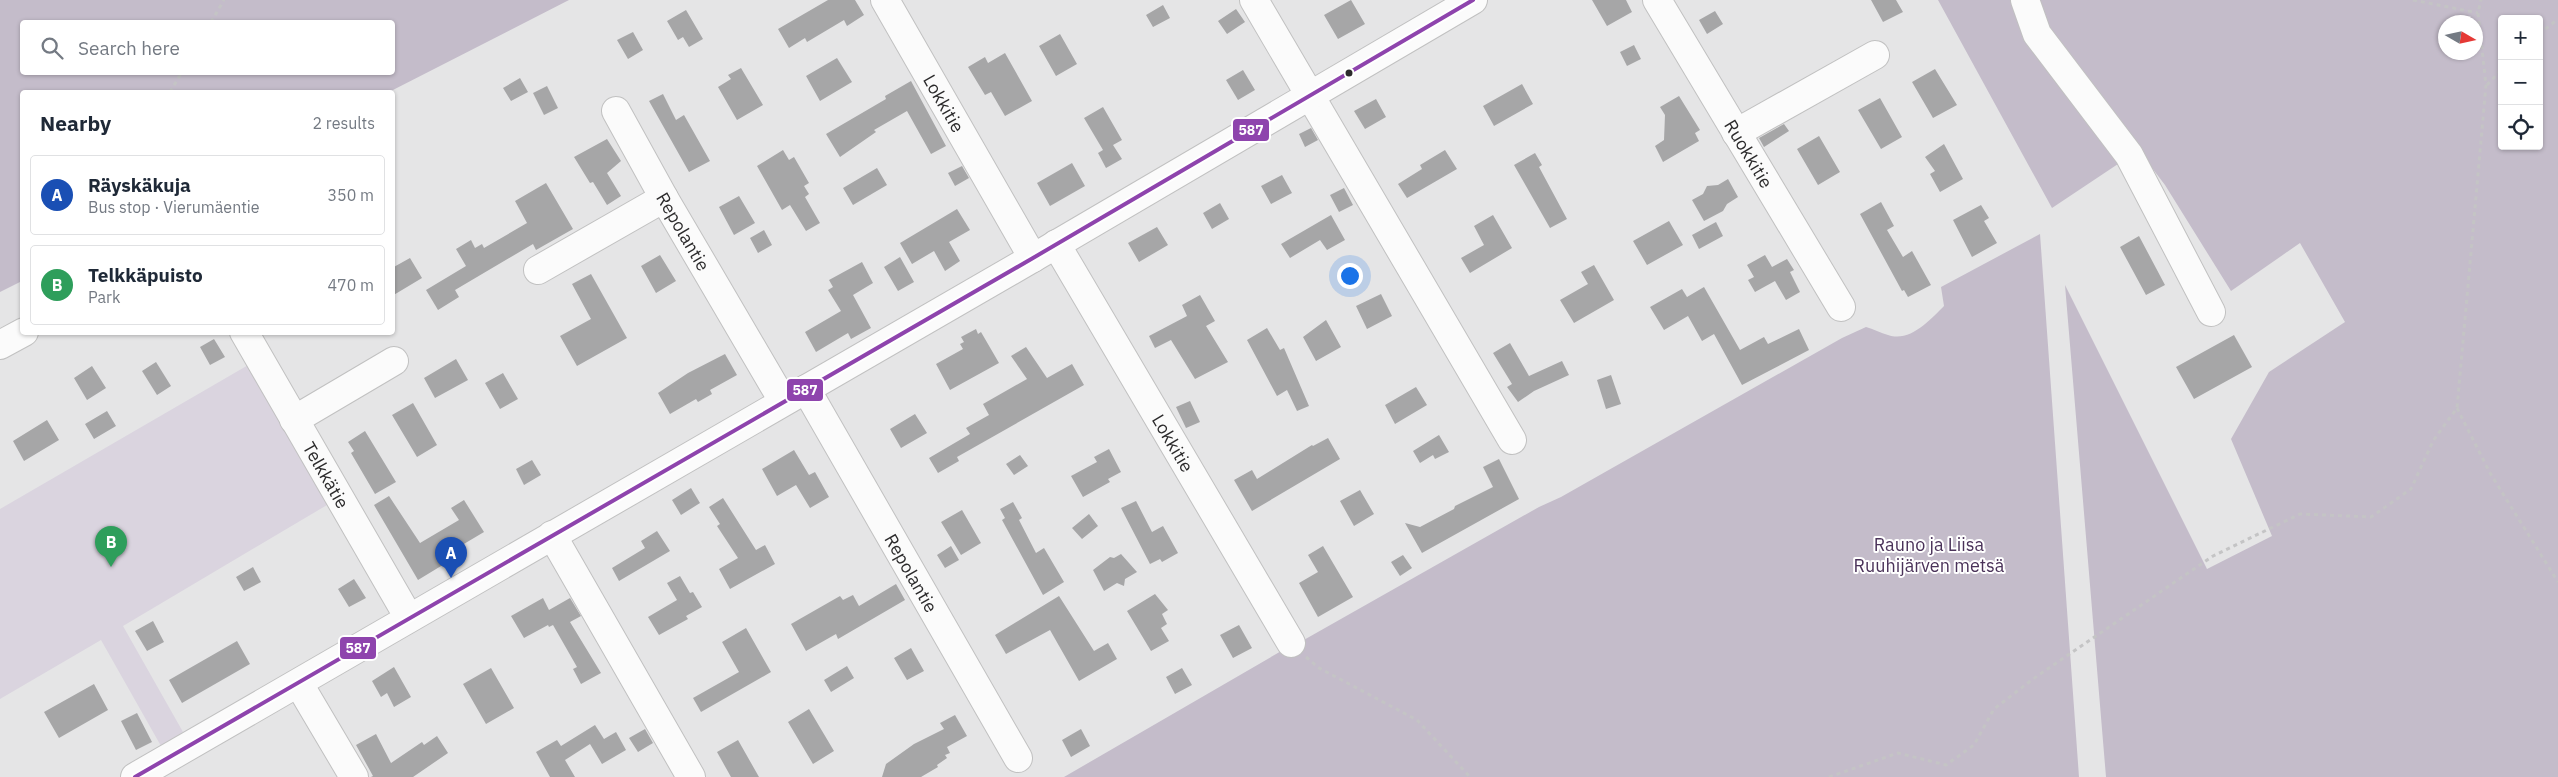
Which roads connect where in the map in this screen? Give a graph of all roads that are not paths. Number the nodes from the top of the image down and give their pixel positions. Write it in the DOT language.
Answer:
graph roads {
  1 [pos="884,0"];
  2 [pos="1254,0"];
  3 [pos="1473,0"];
  4 [pos="1657,0"];
  5 [pos="2025,0"];
  6 [pos="1874,55"];
  7 [pos="1309,96"];
  8 [pos="616,111"];
  9 [pos="1736,133"];
  10 [pos="664,198"];
  11 [pos="1056,244"];
  12 [pos="1033,258"];
  13 [pos="538,270"];
  14 [pos="1841,307"];
  15 [pos="2210,312"];
  16 [pos="20,334"];
  17 [pos="246,335"];
  18 [pos="0,345"];
  19 [pos="394,361"];
  20 [pos="794,395"];
  21 [pos="294,420"];
  22 [pos="1512,440"];
  23 [pos="552,535"];
  24 [pos="409,618"];
  25 [pos="1290,643"];
  26 [pos="299,684"];
  27 [pos="1018,758"];
  28 [pos="135,777"];
  29 [pos="354,777"];
  30 [pos="691,777"];
  1 -- 12 [label="street, Lokkitie"];
  2 -- 7 [label="street"];
  3 -- 7 [label="street"];
  4 -- 9 [label="street, Ruokkitie"];
  5 -- 15 [label="street"];
  6 -- 9 [label="street"];
  7 -- 11 [label="street"];
  7 -- 22 [label="street"];
  8 -- 10 [label="street, Repolantie"];
  9 -- 14 [label="street, Ruokkitie"];
  10 -- 13 [label="street"];
  10 -- 20 [label="street, Repolantie"];
  11 -- 12 [label="street"];
  11 -- 25 [label="street, Lokkitie"];
  12 -- 20 [label="street"];
  16 -- 18 [label="street"];
  17 -- 21 [label="street, Telkkätie"];
  19 -- 21 [label="street"];
  20 -- 23 [label="street"];
  20 -- 27 [label="street, Repolantie"];
  21 -- 24 [label="street, Telkkätie"];
  23 -- 24 [label="street"];
  23 -- 30 [label="street"];
  24 -- 26 [label="street"];
  26 -- 28 [label="street"];
  26 -- 29 [label="street"];
}
